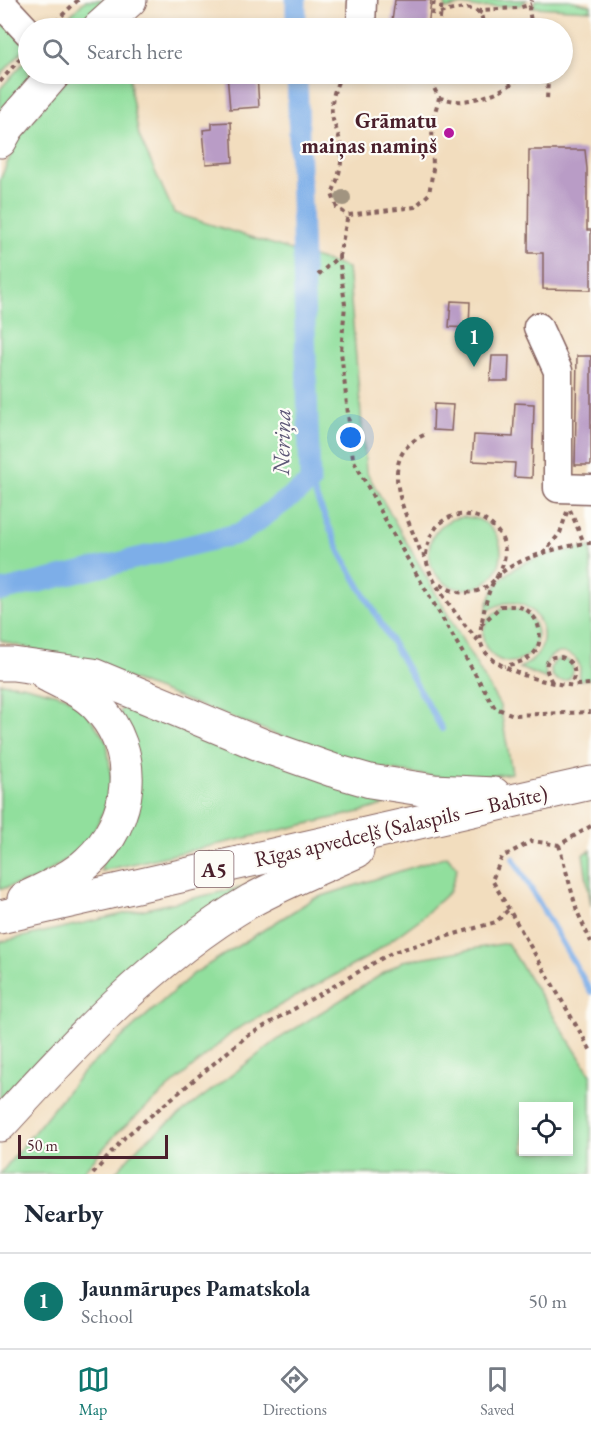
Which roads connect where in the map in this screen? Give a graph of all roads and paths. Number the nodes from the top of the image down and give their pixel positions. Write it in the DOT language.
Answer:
graph roads {
  1 [pos="78,0"];
  2 [pos="130,0"];
  3 [pos="362,0"];
  4 [pos="434,0"];
  5 [pos="442,0"];
  6 [pos="531,2"];
  7 [pos="5,5"];
  8 [pos="440,13"];
  9 [pos="479,14"];
  10 [pos="432,15"];
  11 [pos="59,18"];
  12 [pos="110,18"];
  13 [pos="361,18"];
  14 [pos="438,18"];
  15 [pos="481,18"];
  16 [pos="531,18"];
  17 [pos="18,21"];
  18 [pos="18,61"];
  19 [pos="0,82"];
  20 [pos="45,84"];
  21 [pos="338,84"];
  22 [pos="433,84"];
  23 [pos="510,84"];
  24 [pos="548,84"];
  25 [pos="439,98"];
  26 [pos="547,101"];
  27 [pos="0,141"];
  28 [pos="348,215"];
  29 [pos="339,256"];
  30 [pos="318,275"];
  31 [pos="538,327"];
  32 [pos="424,435"];
  33 [pos="591,489"];
  34 [pos="584,543"];
  35 [pos="591,543"];
  36 [pos="543,554"];
  37 [pos="426,556"];
  38 [pos="430,573"];
  39 [pos="497,577"];
  40 [pos="481,626"];
  41 [pos="481,644"];
  42 [pos="15,665"];
  43 [pos="503,666"];
  44 [pos="552,682"];
  45 [pos="591,684"];
  46 [pos="569,685"];
  47 [pos="591,712"];
  48 [pos="591,783"];
  49 [pos="534,796"];
  50 [pos="428,820"];
  51 [pos="591,826"];
  52 [pos="559,845"];
  53 [pos="509,909"];
  54 [pos="0,912"];
  55 [pos="0,917"];
  56 [pos="591,942"];
  57 [pos="591,1051"];
  58 [pos="0,1125"];
  59 [pos="93,1174"];
  1 -- 11 [label="path"];
  2 -- 12 [label="main road"];
  3 -- 13 [label="lane"];
  4 -- 10 [label="path"];
  5 -- 8 [label="path"];
  6 -- 9 [label="path"];
  6 -- 16 [label="path"];
  7 -- 17 [label="lane"];
  8 -- 9 [label="path"];
  8 -- 14 [label="path"];
  9 -- 15 [label="path"];
  18 -- 19 [label="path"];
  20 -- 27 [label="main road"];
  21 -- 28 [label="path"];
  22 -- 25 [label="path"];
  23 -- 25 [label="path"];
  24 -- 26 [label="path"];
  25 -- 28 [label="path"];
  28 -- 29 [label="path"];
  29 -- 30 [label="path"];
  29 -- 47 [label="path"];
  31 -- 33 [label="lane"];
  32 -- 37 [label="path"];
  34 -- 35 [label="path"];
  34 -- 36 [label="path"];
  34 -- 36 [label="path"];
  36 -- 39 [label="path"];
  37 -- 38 [label="path"];
  37 -- 39 [label="path"];
  38 -- 39 [label="path"];
  38 -- 41 [label="path"];
  39 -- 40 [label="path"];
  40 -- 41 [label="path"];
  40 -- 43 [label="path"];
  41 -- 43 [label="path"];
  42 -- 49 [label="main road"];
  42 -- 54 [label="main road"];
  43 -- 44 [label="path"];
  44 -- 46 [label="path"];
  44 -- 46 [label="path"];
  45 -- 46 [label="path"];
  48 -- 49 [label="main road, Rīgas apvedceļš (Salaspils — Babīte) / A5"];
  49 -- 50 [label="main road, Rīgas apvedceļš (Salaspils — Babīte) / A5"];
  50 -- 55 [label="main road, Rīgas apvedceļš (Salaspils — Babīte) / A5"];
  50 -- 58 [label="main road"];
  51 -- 52 [label="path"];
  52 -- 53 [label="path"];
  52 -- 56 [label="path"];
  53 -- 57 [label="path"];
  53 -- 59 [label="path"];
}
